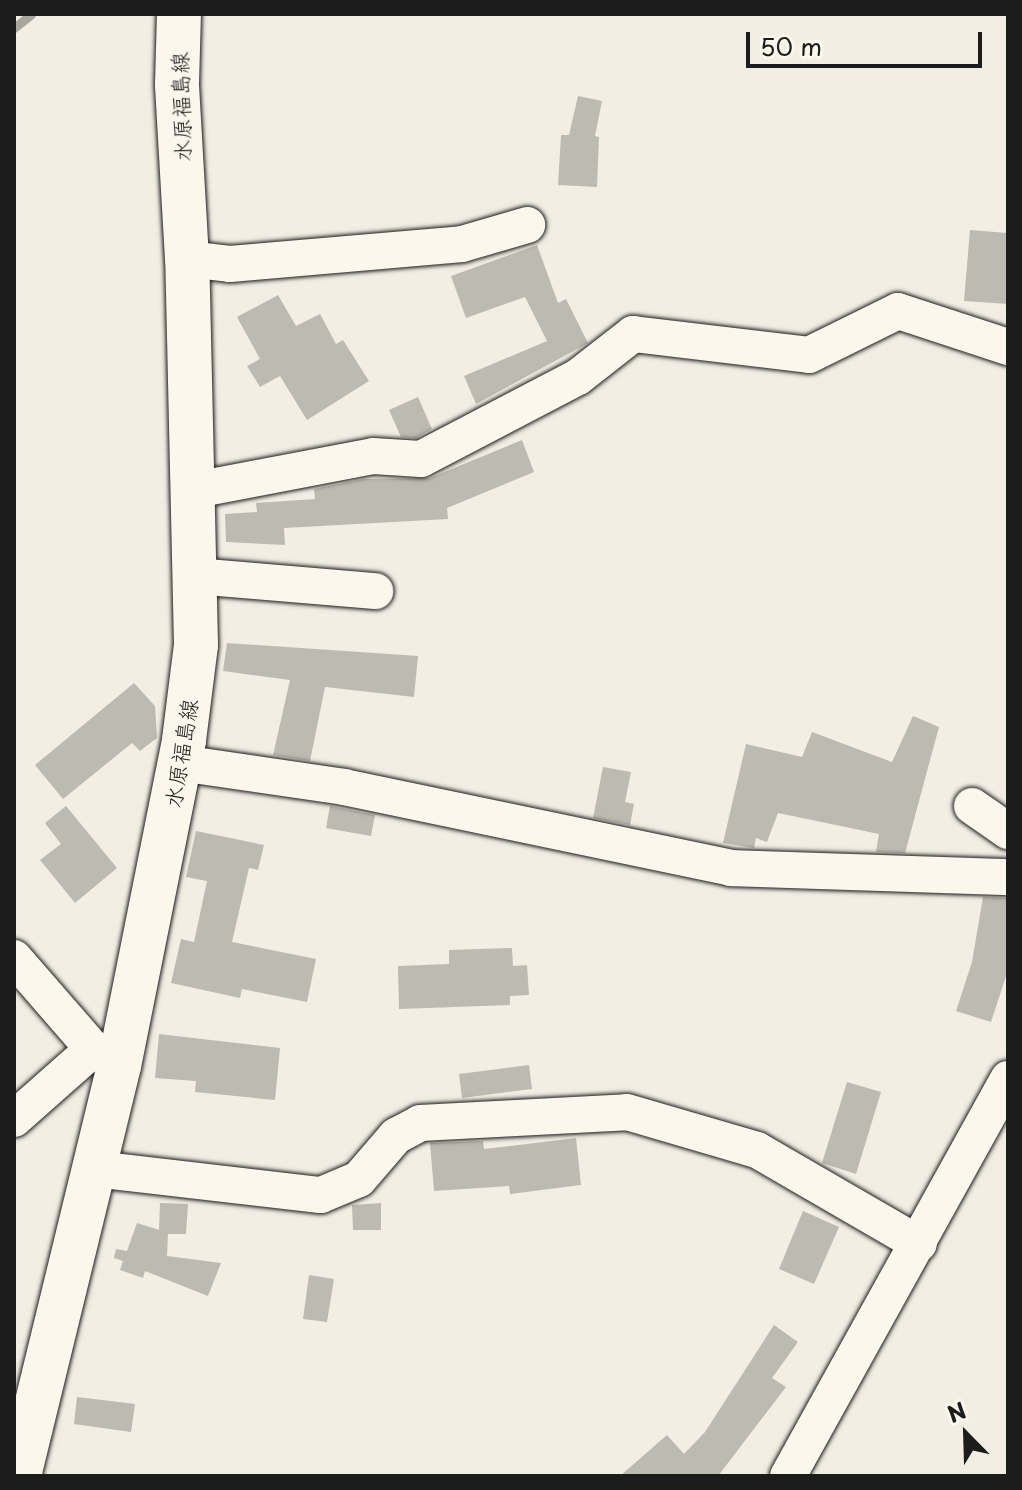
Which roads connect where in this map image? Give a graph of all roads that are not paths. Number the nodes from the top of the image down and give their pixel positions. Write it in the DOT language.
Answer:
graph roads {
  1 [pos="179,14"];
  2 [pos="527,225"];
  3 [pos="187,259"];
  4 [pos="1008,347"];
  5 [pos="195,490"];
  6 [pos="195,576"];
  7 [pos="375,591"];
  8 [pos="180,763"];
  9 [pos="972,806"];
  10 [pos="1008,831"];
  11 [pos="1008,877"];
  12 [pos="14,958"];
  13 [pos="106,1057"];
  14 [pos="1008,1079"];
  15 [pos="14,1119"];
  16 [pos="95,1169"];
  17 [pos="919,1244"];
  18 [pos="19,1476"];
  19 [pos="788,1476"];
  1 -- 3 [label="main road, 水原福島線"];
  2 -- 3 [label="street"];
  3 -- 5 [label="main road, 水原福島線"];
  4 -- 5 [label="street"];
  5 -- 6 [label="main road, 水原福島線"];
  6 -- 7 [label="street"];
  6 -- 8 [label="main road, 水原福島線"];
  8 -- 11 [label="street"];
  8 -- 13 [label="main road, 水原福島線"];
  9 -- 10 [label="street"];
  12 -- 13 [label="street"];
  13 -- 15 [label="street"];
  13 -- 16 [label="main road, 水原福島線"];
  14 -- 17 [label="street"];
  16 -- 17 [label="street"];
  16 -- 18 [label="main road, 水原福島線"];
  17 -- 19 [label="street"];
}
